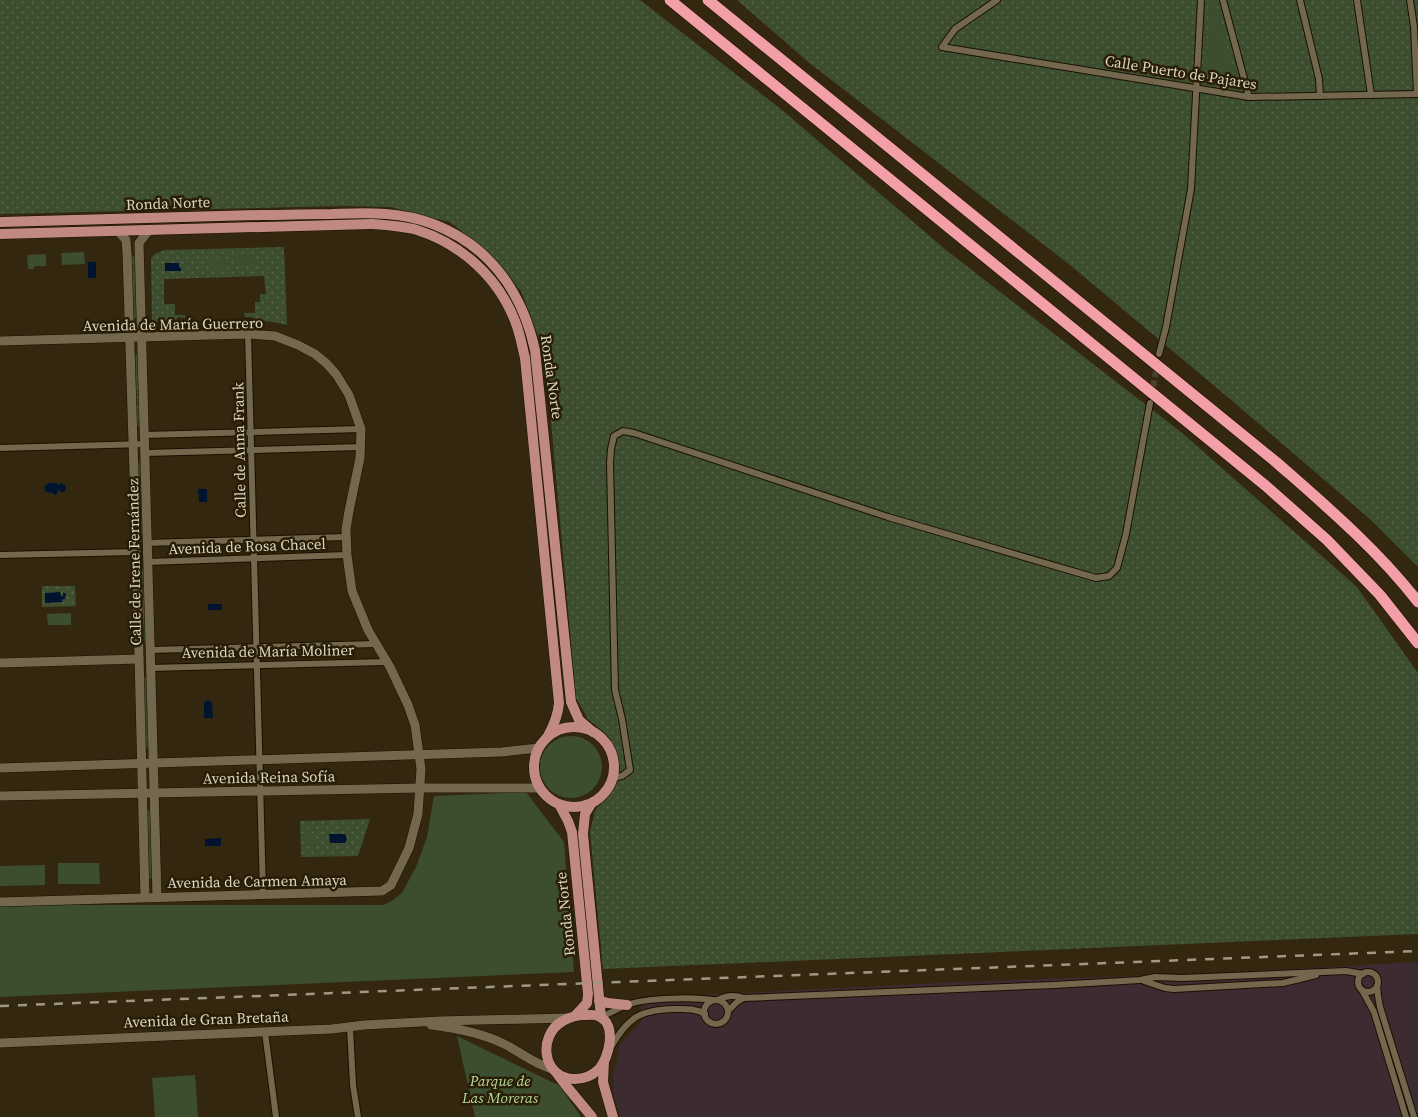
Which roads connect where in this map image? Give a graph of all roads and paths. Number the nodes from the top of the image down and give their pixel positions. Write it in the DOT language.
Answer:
graph roads {
  1 [pos="670,0"];
  2 [pos="708,0"];
  3 [pos="997,0"];
  4 [pos="1201,0"];
  5 [pos="1223,0"];
  6 [pos="1300,0"];
  7 [pos="1357,0"];
  8 [pos="1410,0"];
  9 [pos="1197,88"];
  10 [pos="1418,94"];
  11 [pos="1372,95"];
  12 [pos="1320,96"];
  13 [pos="1249,97"];
  14 [pos="0,222"];
  15 [pos="149,230"];
  16 [pos="118,231"];
  17 [pos="0,234"];
  18 [pos="248,334"];
  19 [pos="130,338"];
  20 [pos="142,338"];
  21 [pos="0,341"];
  22 [pos="1159,354"];
  23 [pos="1150,403"];
  24 [pos="361,429"];
  25 [pos="251,432"];
  26 [pos="145,444"];
  27 [pos="133,445"];
  28 [pos="362,447"];
  29 [pos="0,448"];
  30 [pos="251,450"];
  31 [pos="346,537"];
  32 [pos="254,539"];
  33 [pos="147,543"];
  34 [pos="136,552"];
  35 [pos="0,555"];
  36 [pos="347,555"];
  37 [pos="254,558"];
  38 [pos="147,562"];
  39 [pos="1418,602"];
  40 [pos="1418,643"];
  41 [pos="376,644"];
  42 [pos="256,647"];
  43 [pos="150,650"];
  44 [pos="139,659"];
  45 [pos="386,662"];
  46 [pos="0,663"];
  47 [pos="257,665"];
  48 [pos="150,668"];
  49 [pos="594,732"];
  50 [pos="548,736"];
  51 [pos="538,748"];
  52 [pos="420,754"];
  53 [pos="259,760"];
  54 [pos="153,763"];
  55 [pos="142,764"];
  56 [pos="0,768"];
  57 [pos="421,769"];
  58 [pos="613,778"];
  59 [pos="420,788"];
  60 [pos="538,788"];
  61 [pos="260,790"];
  62 [pos="154,793"];
  63 [pos="142,794"];
  64 [pos="0,796"];
  65 [pos="591,804"];
  66 [pos="560,806"];
  67 [pos="263,894"];
  68 [pos="145,897"];
  69 [pos="157,897"];
  70 [pos="0,902"];
  71 [pos="1326,972"];
  72 [pos="1363,974"];
  73 [pos="1140,980"];
  74 [pos="1378,986"];
  75 [pos="1362,990"];
  76 [pos="744,998"];
  77 [pos="715,1000"];
  78 [pos="600,1001"];
  79 [pos="627,1005"];
  80 [pos="729,1010"];
  81 [pos="704,1014"];
  82 [pos="572,1017"];
  83 [pos="601,1017"];
  84 [pos="414,1022"];
  85 [pos="350,1027"];
  86 [pos="264,1032"];
  87 [pos="0,1043"];
  88 [pos="606,1057"];
  89 [pos="556,1071"];
  90 [pos="276,1115"];
  91 [pos="358,1117"];
  92 [pos="592,1117"];
  93 [pos="613,1117"];
  94 [pos="1406,1117"];
  95 [pos="1414,1117"];
  1 -- 40 [label="highway"];
  2 -- 39 [label="highway"];
  3 -- 9 [label="street, Calle Puerto de Pajares"];
  4 -- 9 [label="street"];
  5 -- 13 [label="street"];
  6 -- 12 [label="street"];
  7 -- 11 [label="street"];
  8 -- 10 [label="street"];
  9 -- 13 [label="street, Calle Puerto de Pajares"];
  9 -- 22 [label="street"];
  10 -- 11 [label="street, Calle Puerto de Pajares"];
  11 -- 12 [label="street, Calle Puerto de Pajares"];
  12 -- 13 [label="street, Calle Puerto de Pajares"];
  14 -- 49 [label="main road, Ronda Norte"];
  15 -- 16 [label="main road, Ronda Norte"];
  15 -- 20 [label="street, Calle de Irene Fernández"];
  15 -- 50 [label="main road, Ronda Norte"];
  16 -- 17 [label="main road, Ronda Norte"];
  16 -- 19 [label="street, Calle de Irene Fernández"];
  18 -- 20 [label="street, Avenida de María Guerrero"];
  18 -- 24 [label="street, Avenida de María Guerrero"];
  18 -- 25 [label="street, Calle de Anna Frank"];
  19 -- 20 [label="street, Avenida de María Guerrero"];
  19 -- 21 [label="street, Avenida de María Guerrero"];
  19 -- 27 [label="street, Calle de Irene Fernández"];
  20 -- 26 [label="street, Calle de Irene Fernández"];
  23 -- 58 [label="street"];
  24 -- 25 [label="street"];
  24 -- 28 [label="street, Avenida de María Guerrero"];
  25 -- 26 [label="street"];
  25 -- 30 [label="street, Calle de Anna Frank"];
  26 -- 27 [label="street"];
  26 -- 30 [label="street"];
  26 -- 33 [label="street, Calle de Irene Fernández"];
  27 -- 29 [label="street"];
  27 -- 34 [label="street, Calle de Irene Fernández"];
  28 -- 30 [label="street"];
  28 -- 31 [label="street, Avenida de María Guerrero"];
  30 -- 32 [label="street, Calle de Anna Frank"];
  31 -- 32 [label="street, Avenida de Rosa Chacel"];
  31 -- 36 [label="street, Avenida de María Guerrero"];
  32 -- 33 [label="street, Avenida de Rosa Chacel"];
  32 -- 37 [label="street, Calle de Anna Frank"];
  33 -- 38 [label="street, Calle de Irene Fernández"];
  34 -- 35 [label="street"];
  34 -- 44 [label="street, Calle de Irene Fernández"];
  36 -- 37 [label="street, Avenida de Rosa Chacel"];
  36 -- 41 [label="street, Avenida de María Guerrero"];
  37 -- 38 [label="street, Avenida de Rosa Chacel"];
  37 -- 42 [label="street, Calle de Anna Frank"];
  38 -- 43 [label="street, Calle de Irene Fernández"];
  41 -- 42 [label="street, Avenida de María Moliner"];
  41 -- 45 [label="street, Avenida de María Guerrero"];
  42 -- 43 [label="street, Avenida de María Moliner"];
  42 -- 47 [label="street, Calle de Anna Frank"];
  43 -- 48 [label="street, Calle de Irene Fernández"];
  44 -- 46 [label="street"];
  44 -- 55 [label="street, Calle de Irene Fernández"];
  45 -- 47 [label="street, Avenida de María Moliner"];
  45 -- 52 [label="street, Avenida de María Guerrero"];
  47 -- 48 [label="street, Avenida de María Moliner"];
  47 -- 53 [label="street, Calle de Anna Frank"];
  48 -- 54 [label="street, Calle de Irene Fernández"];
  49 -- 50 [label="main road, Ronda Norte"];
  49 -- 58 [label="main road, Ronda Norte"];
  50 -- 51 [label="main road, Ronda Norte"];
  51 -- 52 [label="street, Avenida Reina Sofía"];
  51 -- 60 [label="main road, Ronda Norte"];
  52 -- 53 [label="street, Avenida Reina Sofía"];
  52 -- 57 [label="street, Avenida de María Guerrero"];
  53 -- 54 [label="street, Avenida Reina Sofía"];
  53 -- 61 [label="street, Calle de Anna Frank"];
  54 -- 55 [label="street, Avenida Reina Sofía"];
  54 -- 62 [label="street, Calle de Irene Fernández"];
  55 -- 56 [label="street, Avenida Reina Sofía"];
  55 -- 63 [label="street, Calle de Irene Fernández"];
  57 -- 59 [label="street, Avenida de Carmen Amaya"];
  58 -- 65 [label="main road, Ronda Norte"];
  59 -- 60 [label="street, Avenida Reina Sofía"];
  59 -- 61 [label="street, Avenida Reina Sofía"];
  59 -- 67 [label="street, Avenida de Carmen Amaya"];
  60 -- 66 [label="main road, Ronda Norte"];
  61 -- 62 [label="street, Avenida Reina Sofía"];
  61 -- 67 [label="street, Calle de Anna Frank"];
  62 -- 63 [label="street, Avenida Reina Sofía"];
  62 -- 69 [label="street, Calle de Irene Fernández"];
  63 -- 64 [label="street, Avenida Reina Sofía"];
  63 -- 68 [label="street, Calle de Irene Fernández"];
  65 -- 66 [label="main road"];
  65 -- 78 [label="main road, Ronda Norte"];
  66 -- 82 [label="main road, Ronda Norte"];
  67 -- 69 [label="street, Avenida de Carmen Amaya"];
  68 -- 69 [label="street, Avenida de Carmen Amaya"];
  68 -- 70 [label="street, Avenida de Carmen Amaya"];
  71 -- 72 [label="street"];
  71 -- 73 [label="street"];
  71 -- 73 [label="street"];
  72 -- 74 [label="street"];
  72 -- 75 [label="street"];
  73 -- 76 [label="street"];
  74 -- 75 [label="street"];
  74 -- 95 [label="street"];
  75 -- 94 [label="street"];
  76 -- 77 [label="street"];
  76 -- 80 [label="street"];
  77 -- 79 [label="street"];
  77 -- 80 [label="street"];
  77 -- 81 [label="street"];
  78 -- 79 [label="main road"];
  78 -- 83 [label="main road, Ronda Norte"];
  79 -- 83 [label="street"];
  80 -- 81 [label="street"];
  81 -- 88 [label="street"];
  82 -- 83 [label="main road"];
  82 -- 84 [label="street, Avenida de Gran Bretaña"];
  82 -- 89 [label="main road"];
  83 -- 88 [label="main road"];
  84 -- 85 [label="street, Avenida de Gran Bretaña"];
  84 -- 89 [label="street, Avenida de Gran Bretaña"];
  85 -- 86 [label="street, Avenida de Gran Bretaña"];
  85 -- 91 [label="street"];
  86 -- 87 [label="street, Avenida de Gran Bretaña"];
  86 -- 90 [label="street"];
  88 -- 89 [label="main road"];
  88 -- 93 [label="main road"];
  89 -- 92 [label="main road, Avenida de Gran Bretaña"];
}
